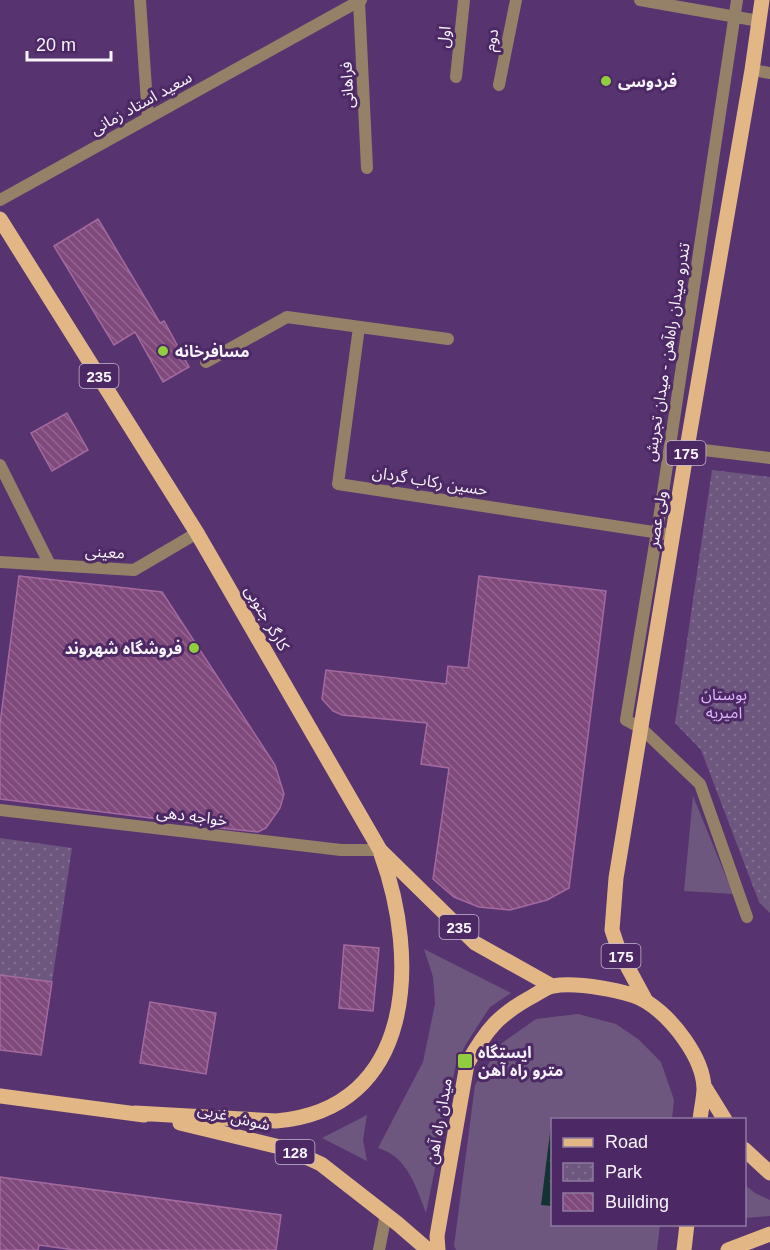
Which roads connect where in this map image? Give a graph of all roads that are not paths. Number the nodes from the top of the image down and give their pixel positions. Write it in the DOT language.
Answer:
graph roads {
  1 [pos="140,0"];
  2 [pos="360,0"];
  3 [pos="464,0"];
  4 [pos="516,0"];
  5 [pos="640,0"];
  6 [pos="736,0"];
  7 [pos="762,0"];
  8 [pos="734,16"];
  9 [pos="759,21"];
  10 [pos="752,70"];
  11 [pos="770,73"];
  12 [pos="456,77"];
  13 [pos="499,85"];
  14 [pos="148,118"];
  15 [pos="367,168"];
  16 [pos="0,200"];
  17 [pos="0,219"];
  18 [pos="359,327"];
  19 [pos="448,339"];
  20 [pos="206,362"];
  21 [pos="687,448"];
  22 [pos="770,458"];
  23 [pos="0,465"];
  24 [pos="657,532"];
  25 [pos="197,533"];
  26 [pos="673,535"];
  27 [pos="0,562"];
  28 [pos="50,565"];
  29 [pos="641,728"];
  30 [pos="0,810"];
  31 [pos="380,850"];
  32 [pos="747,917"];
  33 [pos="552,986"];
  34 [pos="646,1001"];
  35 [pos="704,1086"];
  36 [pos="0,1096"];
  37 [pos="135,1113"];
  38 [pos="700,1118"];
  39 [pos="724,1118"];
  40 [pos="746,1151"];
  41 [pos="770,1173"];
  42 [pos="386,1214"];
  43 [pos="687,1226"];
  44 [pos="770,1234"];
  45 [pos="379,1250"];
  46 [pos="428,1250"];
  47 [pos="438,1250"];
  48 [pos="684,1250"];
  49 [pos="728,1250"];
  1 -- 14 [label="street"];
  2 -- 14 [label="street, سعید استاد زمانی"];
  2 -- 15 [label="street, فراهانی"];
  3 -- 12 [label="street, اول"];
  4 -- 13 [label="street, دوم"];
  5 -- 8 [label="street"];
  6 -- 8 [label="street, تندرو میدان راه‌آهن - میدان تجریش"];
  7 -- 9 [label="main road, ولی عصر / 175"];
  8 -- 9 [label="street"];
  8 -- 24 [label="street, تندرو میدان راه‌آهن - میدان تجریش"];
  9 -- 10 [label="main road, ولی عصر / 175"];
  10 -- 11 [label="street"];
  10 -- 21 [label="main road, ولی عصر / 175"];
  14 -- 16 [label="street, سعید استاد زمانی"];
  17 -- 25 [label="main road, کارگر جنوبی / 235"];
  18 -- 19 [label="street"];
  18 -- 20 [label="street"];
  18 -- 24 [label="street, حسین رکاب‌ گردان"];
  21 -- 22 [label="street"];
  21 -- 26 [label="main road, ولی عصر / 175"];
  23 -- 28 [label="street"];
  24 -- 26 [label="street, حسین رکاب‌ گردان"];
  24 -- 29 [label="street, تندرو میدان راه‌آهن - میدان تجریش"];
  25 -- 28 [label="street, معینی"];
  25 -- 31 [label="main road, کارگر جنوبی / 235"];
  26 -- 29 [label="main road, ولی عصر / 175"];
  27 -- 28 [label="street, معینی"];
  29 -- 32 [label="street, تندرو میدان راه‌آهن - میدان تجریش"];
  29 -- 34 [label="main road, ولی عصر / 175"];
  30 -- 31 [label="street, خواجه دهی"];
  31 -- 33 [label="main road, کارگر جنوبی / 235"];
  31 -- 37 [label="main road"];
  33 -- 34 [label="main road, میدان راه آهن"];
  33 -- 47 [label="main road, میدان راه آهن"];
  34 -- 35 [label="main road, میدان راه آهن"];
  35 -- 38 [label="main road, میدان راه آهن"];
  35 -- 39 [label="main road"];
  36 -- 37 [label="main road, شوش غربی / 128"];
  37 -- 42 [label="main road, شوش غربی / 128"];
  40 -- 41 [label="main road"];
  42 -- 45 [label="street"];
  42 -- 46 [label="main road, شوش غربی / 128"];
  43 -- 48 [label="main road"];
  44 -- 49 [label="main road"];
}
